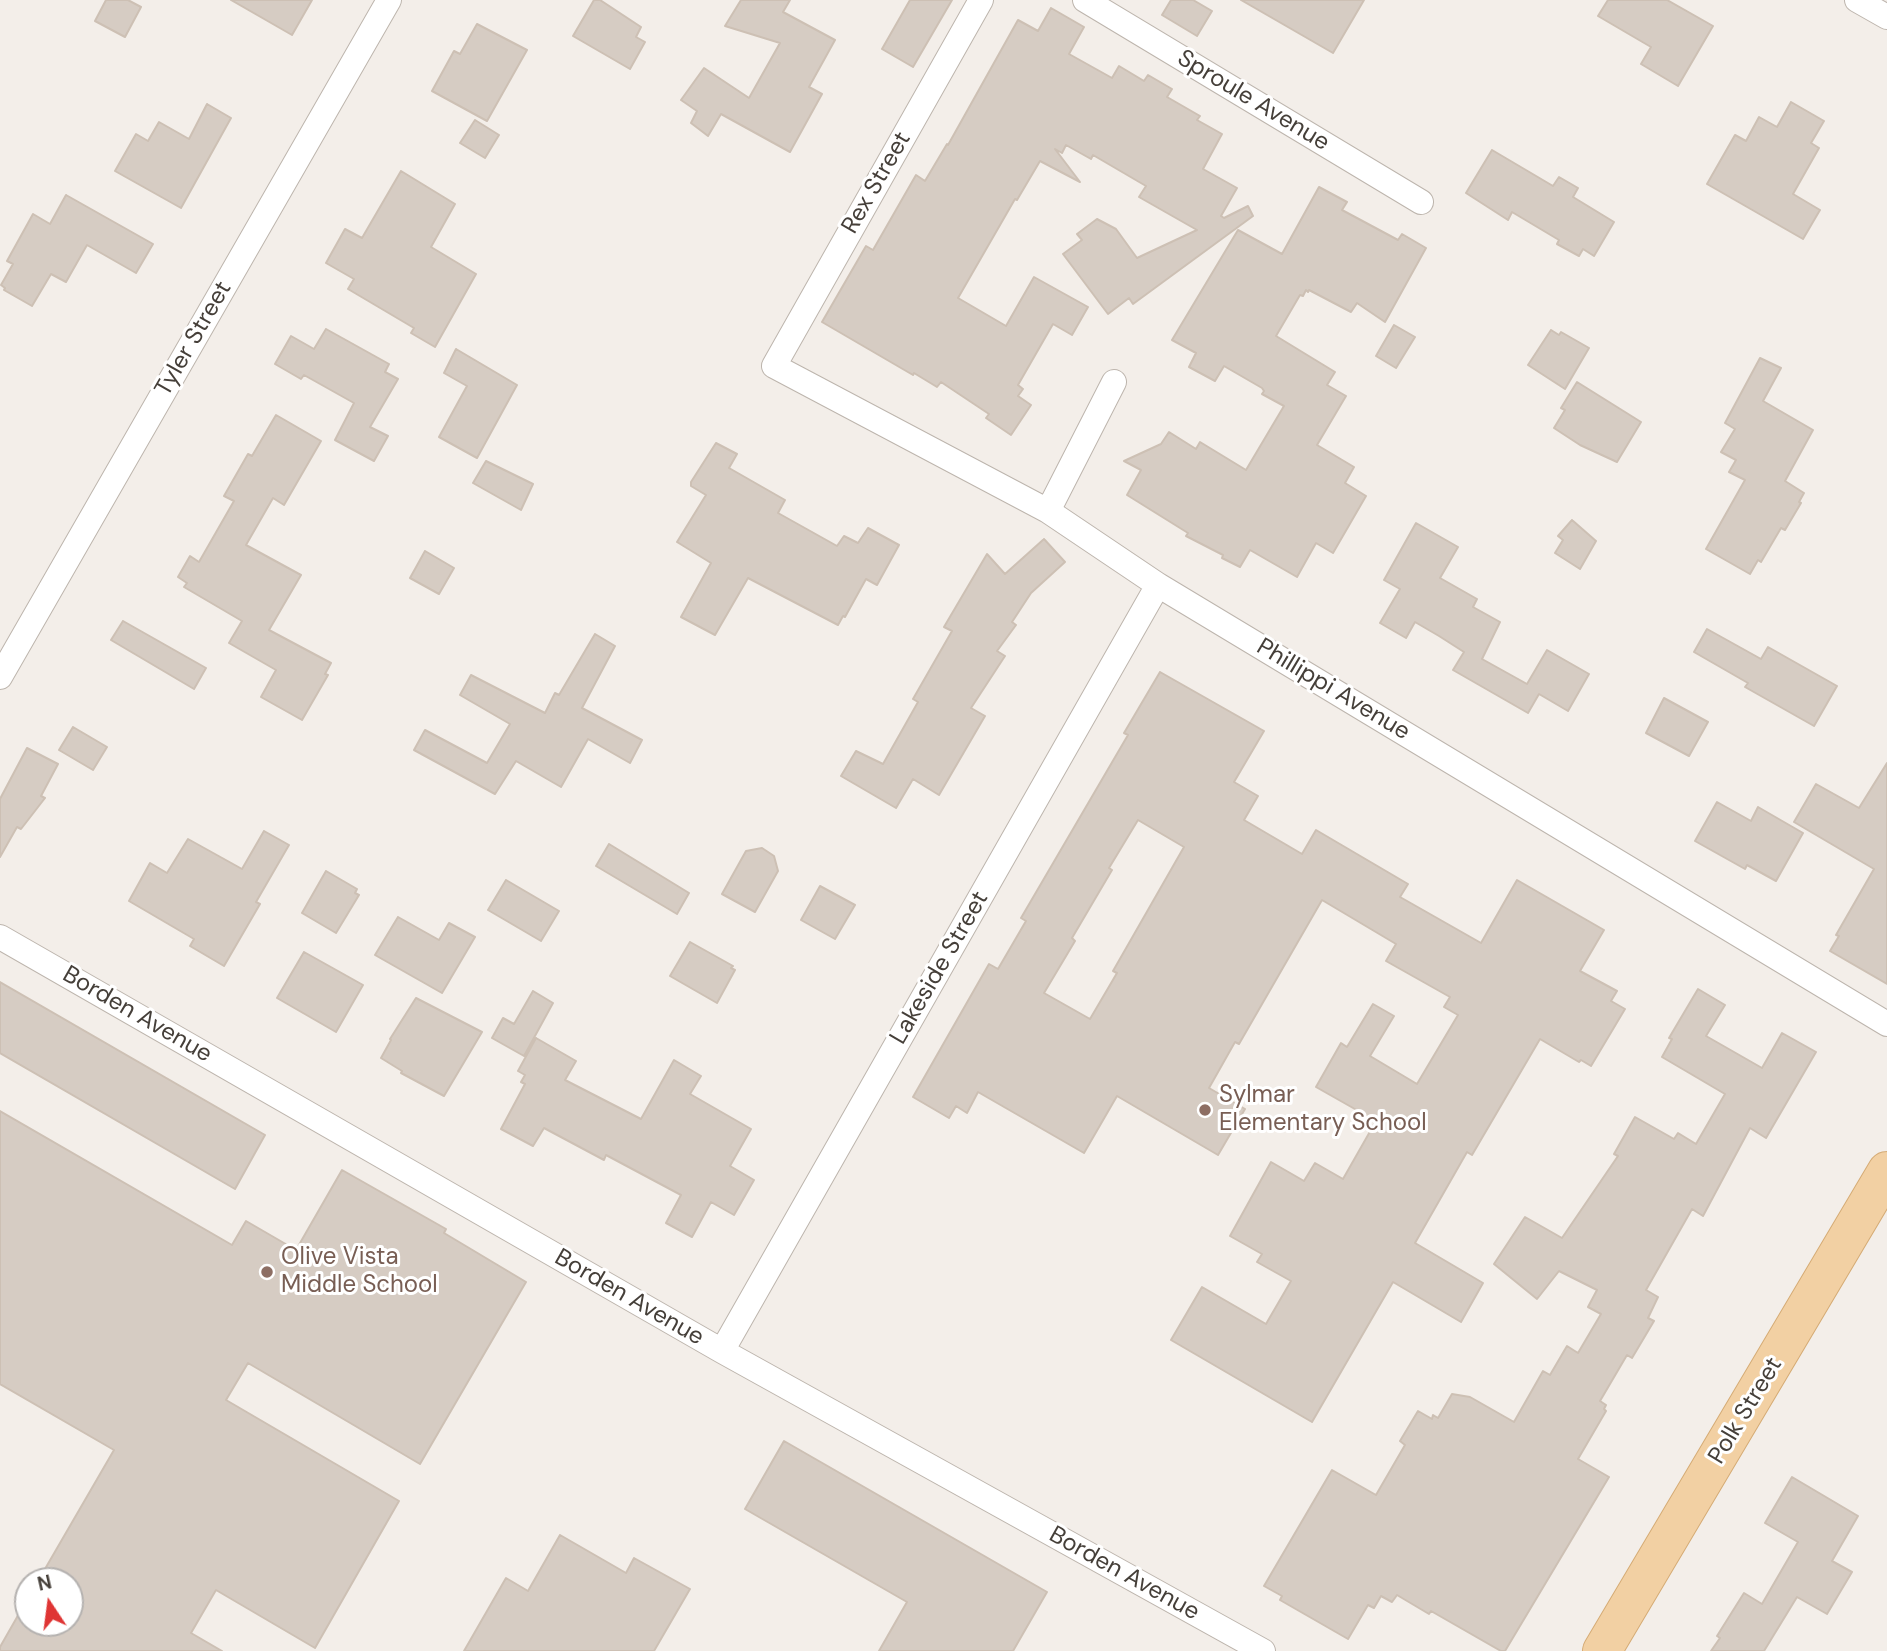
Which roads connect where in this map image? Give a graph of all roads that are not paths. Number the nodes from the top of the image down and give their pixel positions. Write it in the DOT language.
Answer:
graph roads {
  1 [pos="389,0"];
  2 [pos="981,0"];
  3 [pos="1085,0"];
  4 [pos="1857,0"];
  5 [pos="1887,18"];
  6 [pos="1421,202"];
  7 [pos="774,366"];
  8 [pos="1114,382"];
  9 [pos="1048,511"];
  10 [pos="1158,585"];
  11 [pos="0,677"];
  12 [pos="0,937"];
  13 [pos="1887,1024"];
  14 [pos="1887,1171"];
  15 [pos="722,1351"];
  16 [pos="1263,1651"];
  17 [pos="1602,1651"];
  1 -- 11 [label="street, Tyler Street"];
  2 -- 7 [label="street, Rex Street"];
  3 -- 6 [label="street, Sproule Avenue"];
  4 -- 5 [label="street"];
  7 -- 9 [label="street, Phillippi Avenue"];
  8 -- 9 [label="street"];
  9 -- 10 [label="street, Phillippi Avenue"];
  10 -- 13 [label="street, Phillippi Avenue"];
  10 -- 15 [label="street, Lakeside Street"];
  12 -- 15 [label="street, Borden Avenue"];
  14 -- 17 [label="main road, Polk Street"];
  15 -- 16 [label="street, Borden Avenue"];
}
